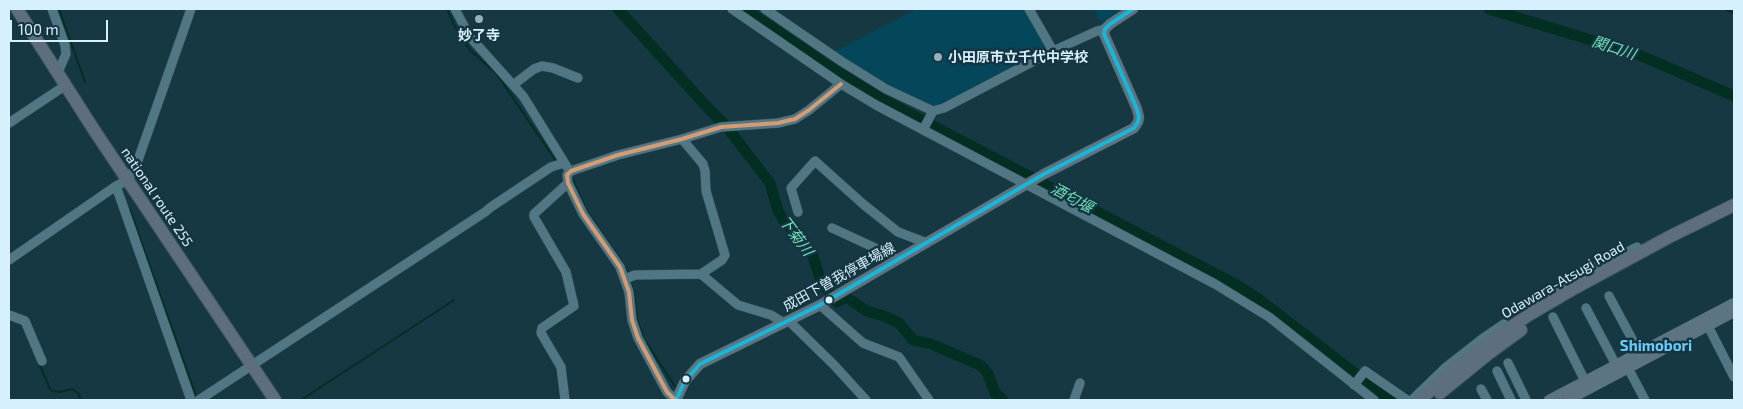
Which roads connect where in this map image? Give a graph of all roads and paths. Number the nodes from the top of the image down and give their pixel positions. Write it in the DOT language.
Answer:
graph roads {
  1 [pos="17,9"];
  2 [pos="52,9"];
  3 [pos="191,9"];
  4 [pos="455,9"];
  5 [pos="732,9"];
  6 [pos="765,9"];
  7 [pos="1029,9"];
  8 [pos="1133,9"];
  9 [pos="1105,29"];
  10 [pos="1053,51"];
  11 [pos="58,72"];
  12 [pos="578,78"];
  13 [pos="841,84"];
  14 [pos="66,85"];
  15 [pos="513,85"];
  16 [pos="932,114"];
  17 [pos="9,123"];
  18 [pos="923,130"];
  19 [pos="682,139"];
  20 [pos="564,163"];
  21 [pos="570,171"];
  22 [pos="122,183"];
  23 [pos="568,183"];
  24 [pos="1027,184"];
  25 [pos="1734,198"];
  26 [pos="1734,205"];
  27 [pos="798,212"];
  28 [pos="1734,214"];
  29 [pos="832,228"];
  30 [pos="927,243"];
  31 [pos="899,259"];
  32 [pos="9,260"];
  33 [pos="701,274"];
  34 [pos="628,278"];
  35 [pos="1609,296"];
  36 [pos="1734,302"];
  37 [pos="820,305"];
  38 [pos="1586,308"];
  39 [pos="1734,312"];
  40 [pos="9,315"];
  41 [pos="1553,317"];
  42 [pos="787,322"];
  43 [pos="1708,326"];
  44 [pos="1639,352"];
  45 [pos="42,361"];
  46 [pos="1508,363"];
  47 [pos="1616,365"];
  48 [pos="252,366"];
  49 [pos="1628,368"];
  50 [pos="1497,371"];
  51 [pos="1734,377"];
  52 [pos="1585,381"];
  53 [pos="1080,383"];
  54 [pos="1354,385"];
  55 [pos="1481,389"];
  56 [pos="863,399"];
  57 [pos="197,400"];
  58 [pos="275,400"];
  59 [pos="565,400"];
  60 [pos="676,400"];
  61 [pos="929,400"];
  62 [pos="1074,400"];
  63 [pos="1374,400"];
  64 [pos="1408,400"];
  65 [pos="1412,400"];
  66 [pos="1420,400"];
  67 [pos="1432,400"];
  68 [pos="1487,400"];
  69 [pos="1512,400"];
  70 [pos="1526,400"];
  71 [pos="1549,400"];
  72 [pos="1568,400"];
  73 [pos="1645,400"];
  1 -- 11 [label="highway, national route 255"];
  2 -- 11 [label="street"];
  3 -- 22 [label="street"];
  4 -- 15 [label="street"];
  5 -- 13 [label="street"];
  6 -- 16 [label="street"];
  7 -- 10 [label="street"];
  8 -- 9 [label="main road"];
  9 -- 10 [label="street"];
  9 -- 24 [label="main road, 成田下曽我停車場線"];
  10 -- 16 [label="street"];
  11 -- 14 [label="highway, national route 255"];
  12 -- 15 [label="street"];
  13 -- 18 [label="street"];
  13 -- 19 [label="street"];
  14 -- 17 [label="street"];
  14 -- 22 [label="highway, national route 255"];
  15 -- 20 [label="street"];
  16 -- 18 [label="street"];
  18 -- 24 [label="street"];
  19 -- 21 [label="street"];
  19 -- 33 [label="street"];
  20 -- 21 [label="street"];
  20 -- 48 [label="street"];
  21 -- 23 [label="street"];
  22 -- 32 [label="street"];
  22 -- 48 [label="highway, national route 255"];
  22 -- 57 [label="street"];
  23 -- 34 [label="street"];
  23 -- 59 [label="street"];
  24 -- 30 [label="main road, 成田下曽我停車場線"];
  24 -- 54 [label="street"];
  25 -- 65 [label="street"];
  26 -- 66 [label="highway, Odawara-Atsugi Road"];
  27 -- 30 [label="street"];
  28 -- 67 [label="highway, Odawara-Atsugi Road"];
  29 -- 31 [label="street"];
  30 -- 31 [label="main road, 成田下曽我停車場線"];
  31 -- 37 [label="main road, 成田下曽我停車場線"];
  33 -- 34 [label="street"];
  33 -- 42 [label="street"];
  34 -- 60 [label="street"];
  35 -- 44 [label="street"];
  36 -- 44 [label="main road"];
  37 -- 42 [label="main road, 成田下曽我停車場線"];
  37 -- 61 [label="street"];
  38 -- 47 [label="street"];
  39 -- 43 [label="main road"];
  40 -- 45 [label="street"];
  41 -- 52 [label="street"];
  42 -- 56 [label="street"];
  42 -- 60 [label="main road, 成田下曽我停車場線"];
  43 -- 49 [label="main road"];
  43 -- 51 [label="street"];
  44 -- 47 [label="main road"];
  46 -- 70 [label="street"];
  47 -- 52 [label="main road"];
  48 -- 57 [label="street"];
  48 -- 58 [label="highway, national route 255"];
  49 -- 72 [label="main road"];
  49 -- 73 [label="street"];
  50 -- 69 [label="street"];
  52 -- 71 [label="main road"];
  53 -- 62 [label="street"];
  54 -- 63 [label="street"];
  54 -- 64 [label="street"];
  55 -- 68 [label="street"];
}
